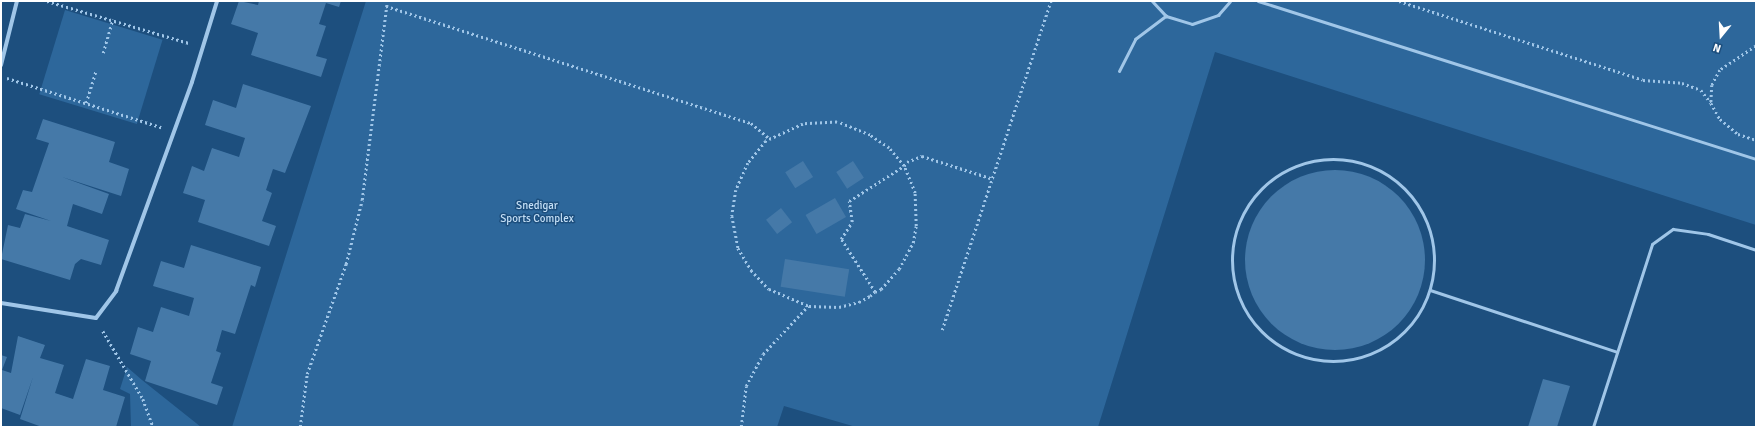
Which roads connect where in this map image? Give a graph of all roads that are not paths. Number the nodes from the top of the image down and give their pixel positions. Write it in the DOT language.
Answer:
graph roads {
  1 [pos="17,1"];
  2 [pos="217,1"];
  3 [pos="1152,1"];
  4 [pos="1230,1"];
  5 [pos="1258,1"];
  6 [pos="1166,16"];
  7 [pos="1,65"];
  8 [pos="1118,71"];
  9 [pos="1756,159"];
  10 [pos="1756,250"];
  11 [pos="1430,290"];
  12 [pos="1,303"];
  13 [pos="1617,352"];
  14 [pos="1593,427"];
  1 -- 7 [label="street"];
  2 -- 12 [label="street"];
  3 -- 6 [label="lane"];
  4 -- 6 [label="lane"];
  5 -- 9 [label="lane"];
  6 -- 8 [label="lane"];
  10 -- 13 [label="lane"];
  11 -- 11 [label="lane"];
  11 -- 13 [label="lane"];
  13 -- 14 [label="lane"];
}
